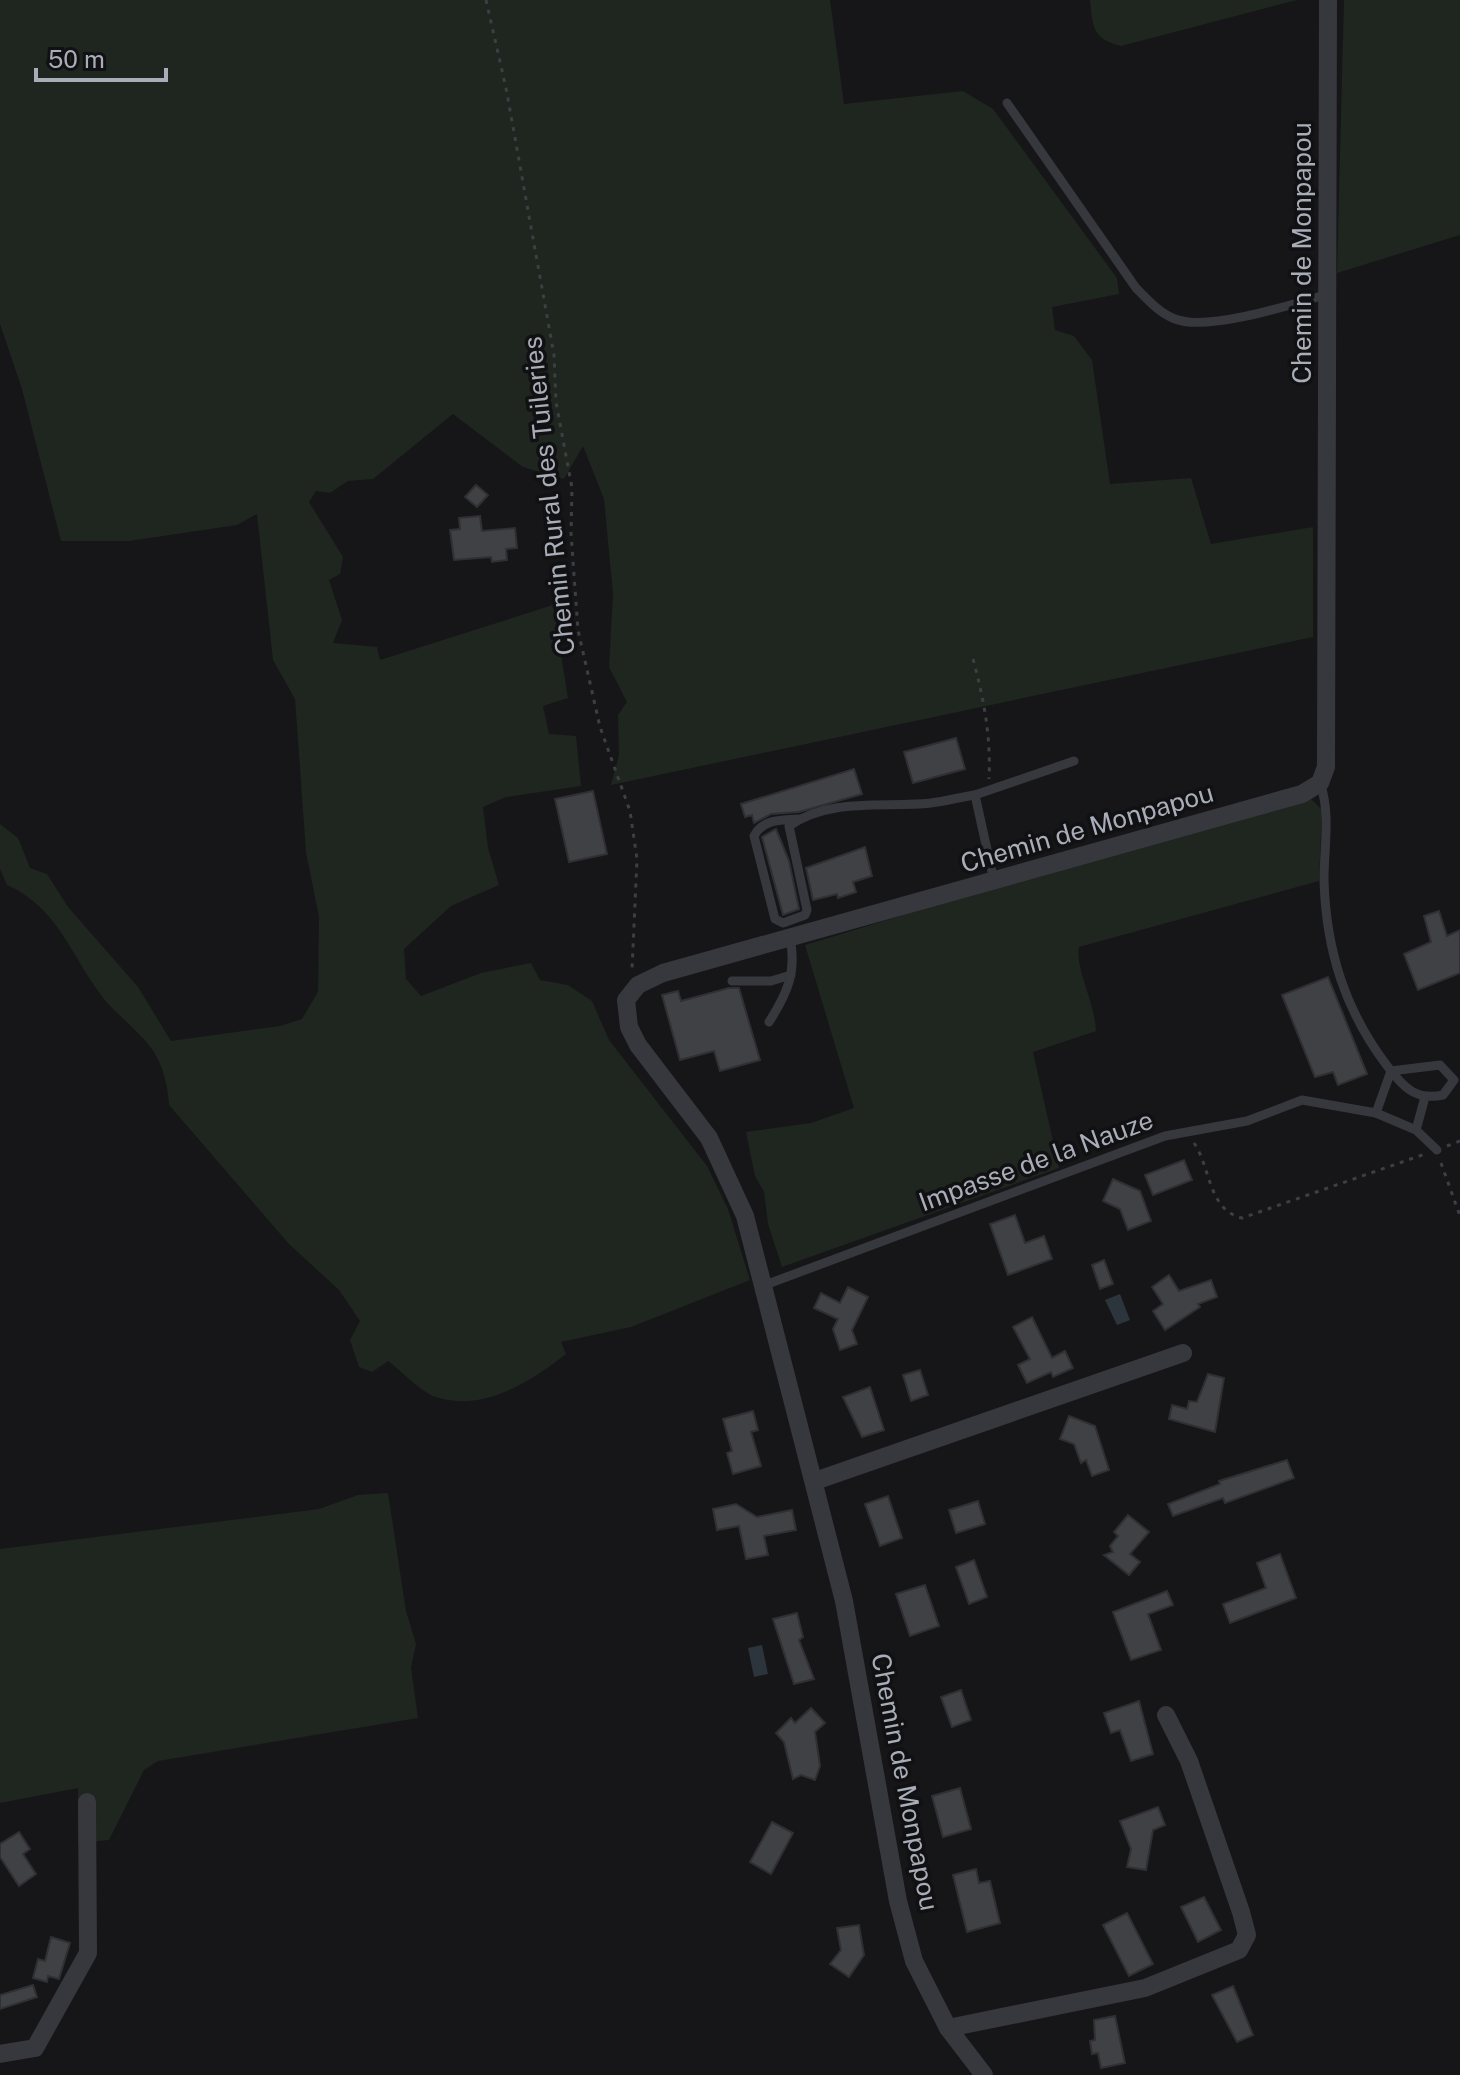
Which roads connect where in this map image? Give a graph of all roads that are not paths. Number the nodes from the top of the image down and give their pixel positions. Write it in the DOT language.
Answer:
graph roads {
  1 [pos="1328,0"];
  2 [pos="1007,103"];
  3 [pos="1328,294"];
  4 [pos="1074,761"];
  5 [pos="1320,783"];
  6 [pos="975,795"];
  7 [pos="799,819"];
  8 [pos="994,881"];
  9 [pos="790,938"];
  10 [pos="791,975"];
  11 [pos="732,981"];
  12 [pos="769,1022"];
  13 [pos="1391,1071"];
  14 [pos="1425,1097"];
  15 [pos="1376,1113"];
  16 [pos="1416,1130"];
  17 [pos="1437,1150"];
  18 [pos="765,1285"];
  19 [pos="1183,1353"];
  20 [pos="815,1481"];
  21 [pos="1166,1715"];
  22 [pos="87,1802"];
  23 [pos="948,2028"];
  24 [pos="0,2054"];
  25 [pos="984,2075"];
  1 -- 3 [label="street, Chemin de Monpapou"];
  2 -- 3 [label="lane"];
  3 -- 5 [label="street, Chemin de Monpapou"];
  4 -- 6 [label="lane"];
  5 -- 8 [label="street, Chemin de Monpapou"];
  5 -- 13 [label="lane"];
  6 -- 7 [label="lane"];
  6 -- 8 [label="lane"];
  7 -- 7 [label="lane"];
  8 -- 9 [label="street, Chemin de Monpapou"];
  9 -- 10 [label="lane"];
  9 -- 18 [label="street, Chemin de Monpapou"];
  10 -- 11 [label="lane"];
  10 -- 12 [label="lane"];
  13 -- 14 [label="lane"];
  13 -- 14 [label="lane"];
  13 -- 15 [label="lane"];
  14 -- 16 [label="lane"];
  15 -- 16 [label="lane"];
  15 -- 18 [label="lane, Impasse de la Nauze"];
  16 -- 17 [label="lane"];
  18 -- 20 [label="street, Chemin de Monpapou"];
  19 -- 20 [label="street"];
  20 -- 23 [label="street, Chemin de Monpapou"];
  21 -- 23 [label="street"];
  22 -- 24 [label="street"];
  23 -- 25 [label="street, Chemin de Monpapou"];
}
